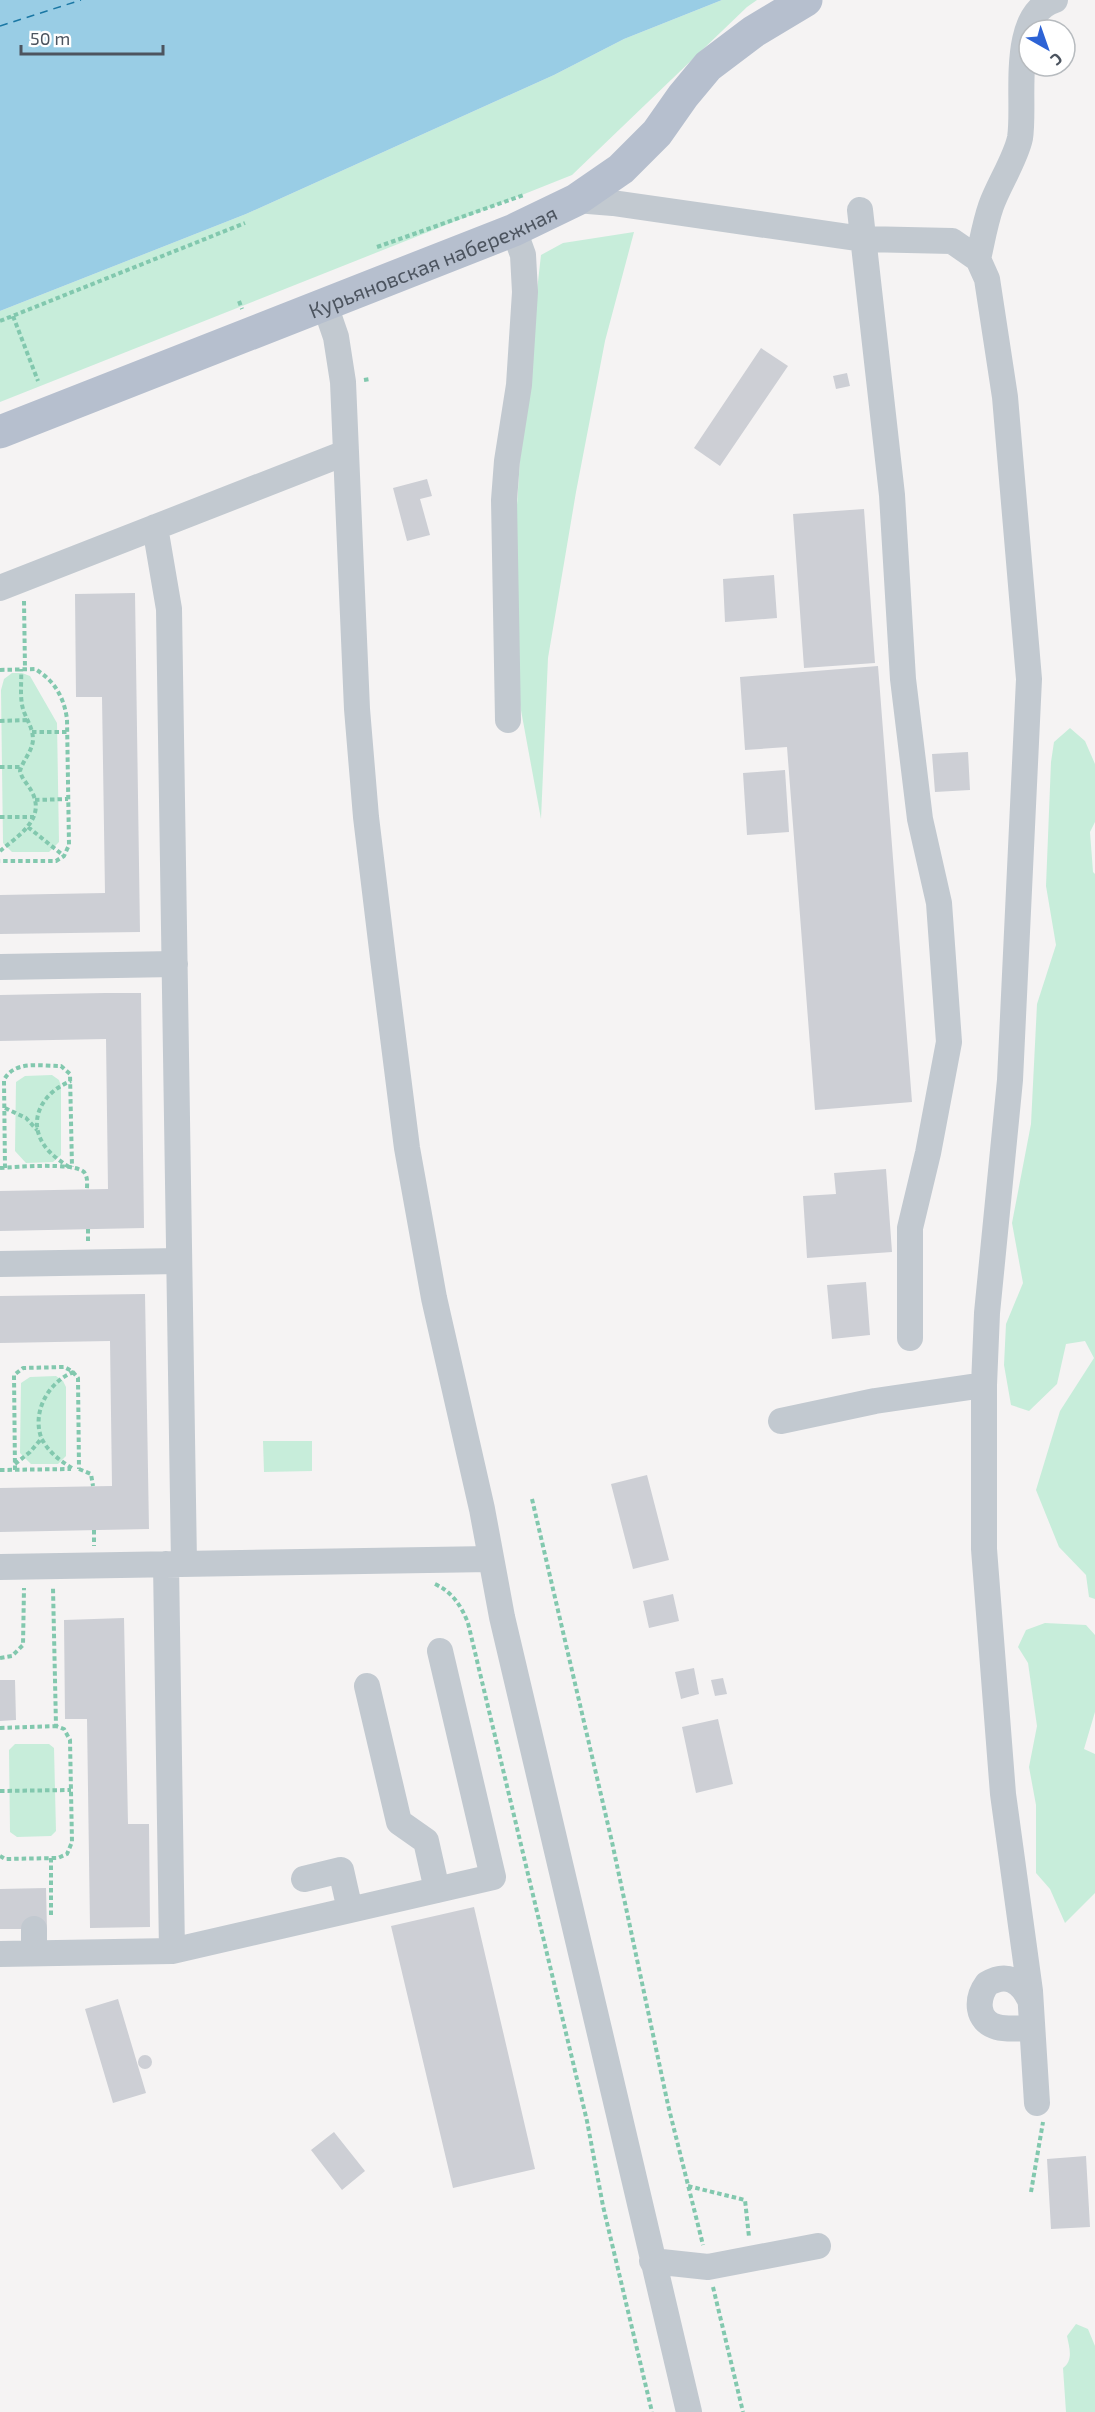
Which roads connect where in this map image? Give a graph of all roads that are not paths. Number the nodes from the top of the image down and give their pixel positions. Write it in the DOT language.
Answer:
graph roads {
  1 [pos="806,0"];
  2 [pos="1055,0"];
  3 [pos="576,200"];
  4 [pos="860,210"];
  5 [pos="514,230"];
  6 [pos="863,239"];
  7 [pos="978,260"];
  8 [pos="325,305"];
  9 [pos="0,432"];
  10 [pos="345,453"];
  11 [pos="155,527"];
  12 [pos="0,588"];
  13 [pos="508,720"];
  14 [pos="175,964"];
  15 [pos="0,967"];
  16 [pos="179,1261"];
  17 [pos="0,1264"];
  18 [pos="910,1338"];
  19 [pos="984,1385"];
  20 [pos="781,1421"];
  21 [pos="491,1559"];
  22 [pos="175,1564"];
  23 [pos="12,1567"];
  24 [pos="440,1651"];
  25 [pos="367,1686"];
  26 [pos="304,1879"];
  27 [pos="437,1890"];
  28 [pos="350,1910"];
  29 [pos="1020,1929"];
  30 [pos="172,1951"];
  31 [pos="0,1954"];
  32 [pos="994,1979"];
  33 [pos="1030,2000"];
  34 [pos="1031,2028"];
  35 [pos="1041,2109"];
  36 [pos="818,2246"];
  37 [pos="652,2261"];
  38 [pos="688,2412"];
  1 -- 3 [label="main road, Курьяновская набережная"];
  2 -- 7 [label="street"];
  3 -- 5 [label="main road, Курьяновская набережная"];
  3 -- 6 [label="street"];
  4 -- 6 [label="street"];
  5 -- 8 [label="main road, Курьяновская набережная"];
  5 -- 13 [label="street"];
  6 -- 7 [label="street"];
  6 -- 18 [label="street"];
  7 -- 19 [label="street"];
  8 -- 9 [label="main road, Курьяновская набережная"];
  8 -- 10 [label="street"];
  10 -- 11 [label="street"];
  10 -- 21 [label="street"];
  11 -- 12 [label="street"];
  11 -- 14 [label="street"];
  14 -- 15 [label="street"];
  14 -- 16 [label="street"];
  16 -- 17 [label="street"];
  16 -- 22 [label="street"];
  19 -- 20 [label="street"];
  19 -- 29 [label="street"];
  21 -- 22 [label="street"];
  21 -- 37 [label="street"];
  22 -- 23 [label="street"];
  22 -- 30 [label="street"];
  24 -- 27 [label="street"];
  25 -- 27 [label="street"];
  26 -- 28 [label="street"];
  27 -- 28 [label="street"];
  28 -- 30 [label="street"];
  29 -- 32 [label="street"];
  29 -- 33 [label="street"];
  30 -- 31 [label="street"];
  32 -- 33 [label="street"];
  32 -- 34 [label="street"];
  33 -- 34 [label="street"];
  34 -- 35 [label="street"];
  36 -- 37 [label="street"];
  37 -- 38 [label="street"];
}
